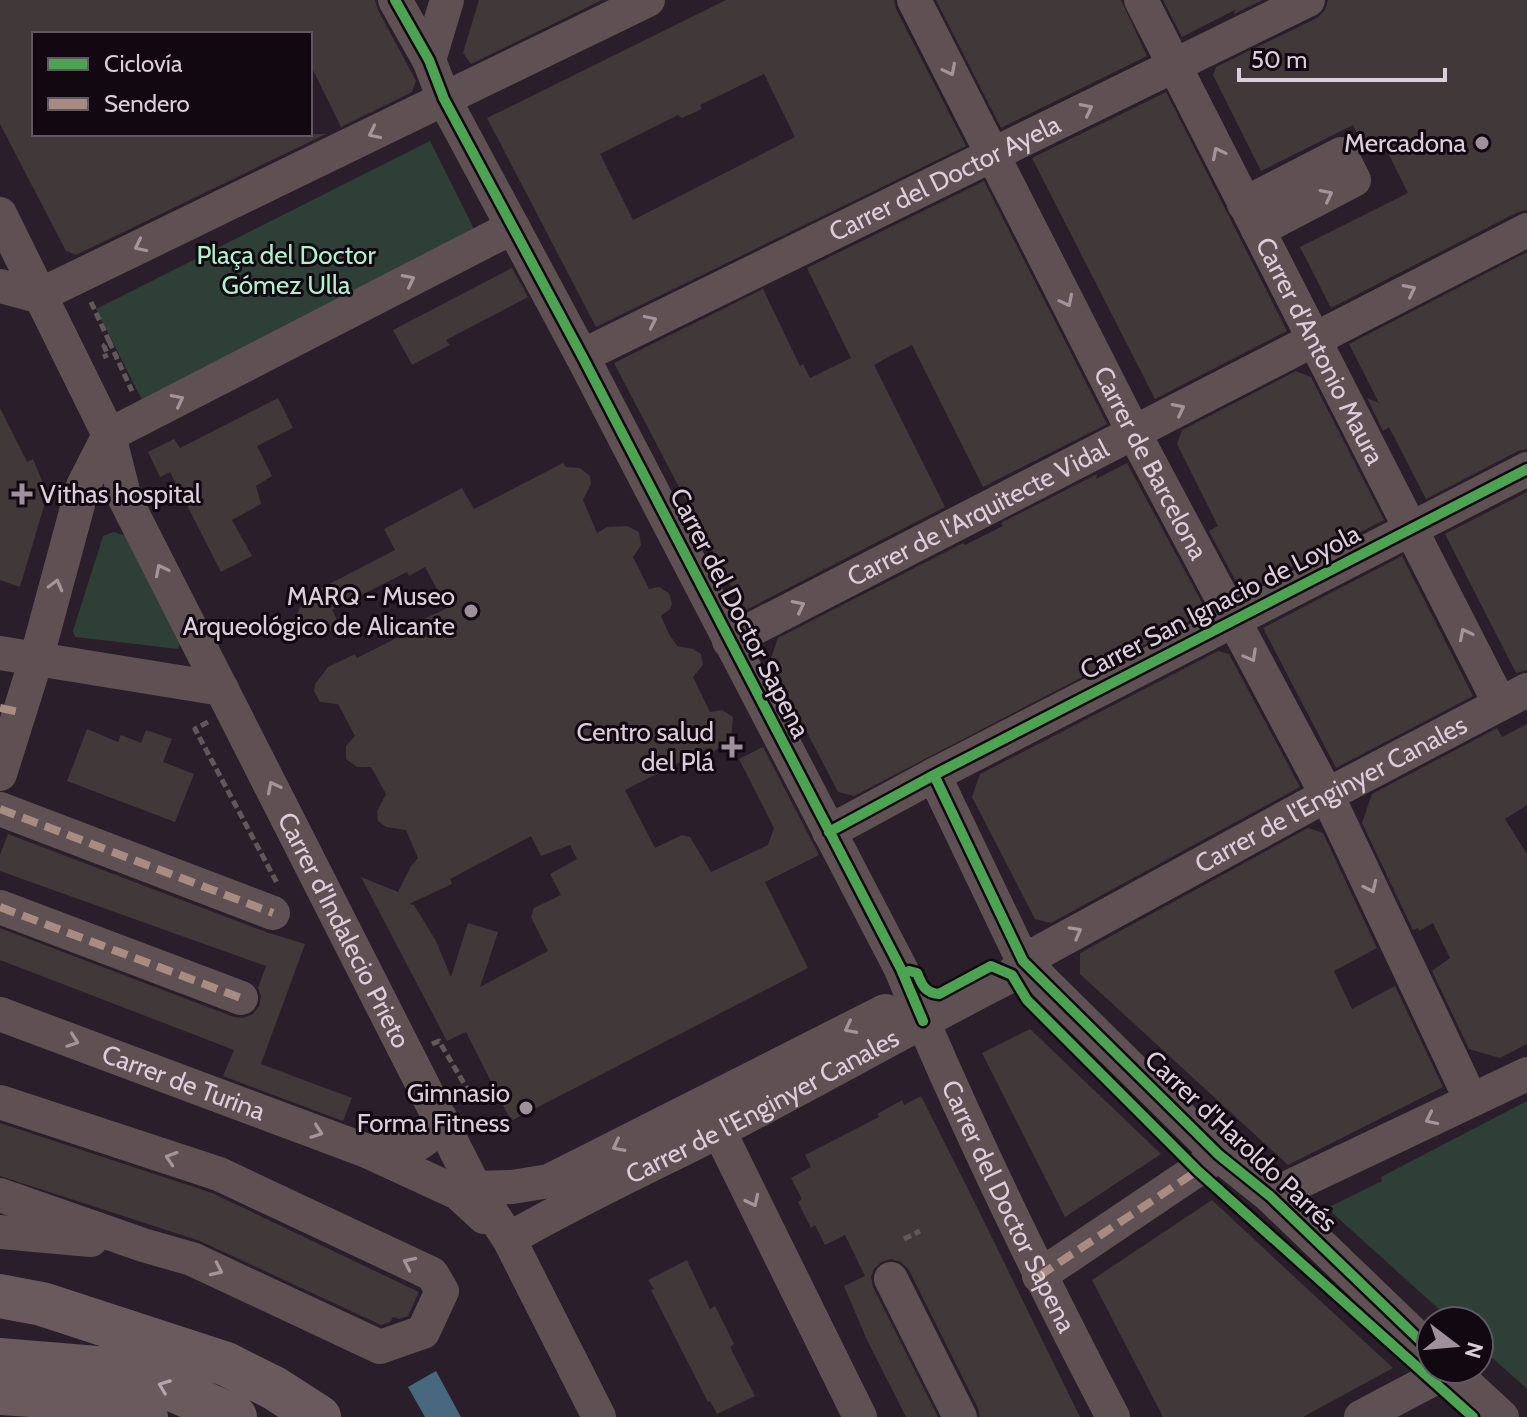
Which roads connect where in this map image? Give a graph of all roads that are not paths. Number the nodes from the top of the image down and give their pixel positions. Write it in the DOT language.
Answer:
graph roads {
  1 [pos="395,0"];
  2 [pos="447,0"];
  3 [pos="648,0"];
  4 [pos="914,0"];
  5 [pos="1141,0"];
  6 [pos="1308,0"];
  7 [pos="429,60"];
  8 [pos="1173,66"];
  9 [pos="444,99"];
  10 [pos="994,156"];
  11 [pos="0,214"];
  12 [pos="513,227"];
  13 [pos="1527,230"];
  14 [pos="0,286"];
  15 [pos="38,296"];
  16 [pos="1314,340"];
  17 [pos="582,356"];
  18 [pos="1134,433"];
  19 [pos="109,435"];
  20 [pos="1527,469"];
  21 [pos="1411,528"];
  22 [pos="1233,622"];
  23 [pos="729,641"];
  24 [pos="0,653"];
  25 [pos="36,660"];
  26 [pos="1513,697"];
  27 [pos="227,698"];
  28 [pos="10,710"];
  29 [pos="0,774"];
  30 [pos="934,775"];
  31 [pos="1327,795"];
  32 [pos="0,809"];
  33 [pos="829,832"];
  34 [pos="276,900"];
  35 [pos="0,907"];
  36 [pos="1018,968"];
  37 [pos="241,998"];
  38 [pos="0,1014"];
  39 [pos="923,1021"];
  40 [pos="1527,1074"];
  41 [pos="1471,1100"];
  42 [pos="0,1102"];
  43 [pos="441,1119"];
  44 [pos="719,1131"];
  45 [pos="367,1151"];
  46 [pos="1219,1155"];
  47 [pos="549,1181"];
  48 [pos="475,1188"];
  49 [pos="0,1195"];
  50 [pos="1270,1196"];
  51 [pos="0,1232"];
  52 [pos="509,1239"];
  53 [pos="143,1245"];
  54 [pos="1039,1276"];
  55 [pos="891,1279"];
  56 [pos="0,1296"];
  57 [pos="0,1318"];
  58 [pos="122,1328"];
  59 [pos="1415,1335"];
  60 [pos="0,1360"];
  61 [pos="1422,1385"];
  62 [pos="1468,1385"];
  63 [pos="0,1393"];
  64 [pos="146,1417"];
  65 [pos="235,1417"];
  66 [pos="319,1417"];
  67 [pos="599,1417"];
  68 [pos="860,1417"];
  69 [pos="960,1417"];
  70 [pos="1113,1417"];
  71 [pos="1361,1417"];
  72 [pos="1502,1417"];
  1 -- 7 [label="street"];
  2 -- 7 [label="street"];
  3 -- 9 [label="street"];
  4 -- 10 [label="street, Carrer de Barcelona, one-way"];
  5 -- 8 [label="street, Carrer d'Antonio Maura"];
  6 -- 8 [label="street, Carrer del Doctor Ayela"];
  7 -- 9 [label="street"];
  10 -- 8 [label="street, Carrer del Doctor Ayela, one-way"];
  16 -- 8 [label="street, Carrer d'Antonio Maura, one-way"];
  9 -- 12 [label="street"];
  9 -- 15 [label="street, one-way"];
  17 -- 10 [label="street, Carrer del Doctor Ayela, one-way"];
  10 -- 18 [label="street, Carrer de Barcelona, one-way"];
  11 -- 15 [label="street"];
  12 -- 17 [label="street, Carrer del Doctor Sapena"];
  19 -- 12 [label="street, one-way"];
  16 -- 13 [label="street, Carrer de l'Arquitecte Vidal, one-way"];
  14 -- 15 [label="street"];
  15 -- 19 [label="street"];
  18 -- 16 [label="street, Carrer de l'Arquitecte Vidal, one-way"];
  16 -- 21 [label="street, Carrer d'Antonio Maura"];
  17 -- 23 [label="street, Carrer del Doctor Sapena"];
  18 -- 22 [label="street, Carrer de Barcelona"];
  23 -- 18 [label="street, Carrer de l'Arquitecte Vidal, one-way"];
  25 -- 19 [label="street, one-way"];
  27 -- 19 [label="street, Carrer d'Indalecio Prieto, one-way"];
  20 -- 21 [label="street, Carrer San Ignacio de Loyola"];
  21 -- 22 [label="street, Carrer San Ignacio de Loyola"];
  26 -- 21 [label="street, Carrer d'Antonio Maura, one-way"];
  22 -- 30 [label="street, Carrer San Ignacio de Loyola"];
  22 -- 31 [label="street, Carrer de Barcelona, one-way"];
  23 -- 33 [label="street, Carrer del Doctor Sapena"];
  24 -- 25 [label="street"];
  25 -- 27 [label="street"];
  25 -- 28 [label="street"];
  26 -- 31 [label="street, Carrer de l'Enginyer Canales"];
  43 -- 27 [label="street, Carrer d'Indalecio Prieto, one-way"];
  28 -- 29 [label="street"];
  30 -- 33 [label="street, Carrer San Ignacio de Loyola"];
  30 -- 36 [label="street, Carrer d'Haroldo Parrés"];
  36 -- 31 [label="street, Carrer de l'Enginyer Canales, one-way"];
  31 -- 41 [label="street, Carrer de Barcelona, one-way"];
  32 -- 34 [label="street"];
  33 -- 39 [label="street, Carrer del Doctor Sapena"];
  35 -- 37 [label="street"];
  36 -- 39 [label="street, Carrer de l'Enginyer Canales"];
  36 -- 46 [label="street, Carrer d'Haroldo Parrés"];
  38 -- 45 [label="street, Carrer de Turina, one-way"];
  39 -- 44 [label="street, Carrer de l'Enginyer Canales"];
  39 -- 47 [label="street, Carrer de l'Enginyer Canales, one-way"];
  39 -- 54 [label="street, Carrer del Doctor Sapena"];
  40 -- 41 [label="street"];
  41 -- 50 [label="street, one-way"];
  53 -- 42 [label="street, one-way"];
  43 -- 45 [label="street, Carrer de Turina"];
  43 -- 48 [label="street, Carrer d'Indalecio Prieto"];
  44 -- 52 [label="street, Carrer de l'Enginyer Canales"];
  44 -- 68 [label="street, one-way"];
  45 -- 52 [label="street, Carrer de Turina"];
  46 -- 50 [label="street, Carrer d'Haroldo Parrés"];
  46 -- 54 [label="street"];
  47 -- 48 [label="street, Carrer de l'Enginyer Canales"];
  47 -- 52 [label="street, Carrer de l'Enginyer Canales"];
  48 -- 52 [label="street, Carrer d'Indalecio Prieto"];
  49 -- 53 [label="street"];
  50 -- 59 [label="street, Carrer d'Haroldo Parrés"];
  51 -- 53 [label="street"];
  52 -- 67 [label="street, Carrer d'Indalecio Prieto"];
  54 -- 70 [label="street, Carrer del Doctor Sapena"];
  55 -- 69 [label="street"];
  56 -- 58 [label="main road"];
  57 -- 58 [label="main road"];
  58 -- 66 [label="main road"];
  65 -- 60 [label="main road, one-way"];
  61 -- 71 [label="street"];
  62 -- 72 [label="street, Carrer d'Haroldo Parrés"];
  63 -- 64 [label="main road"];
}
